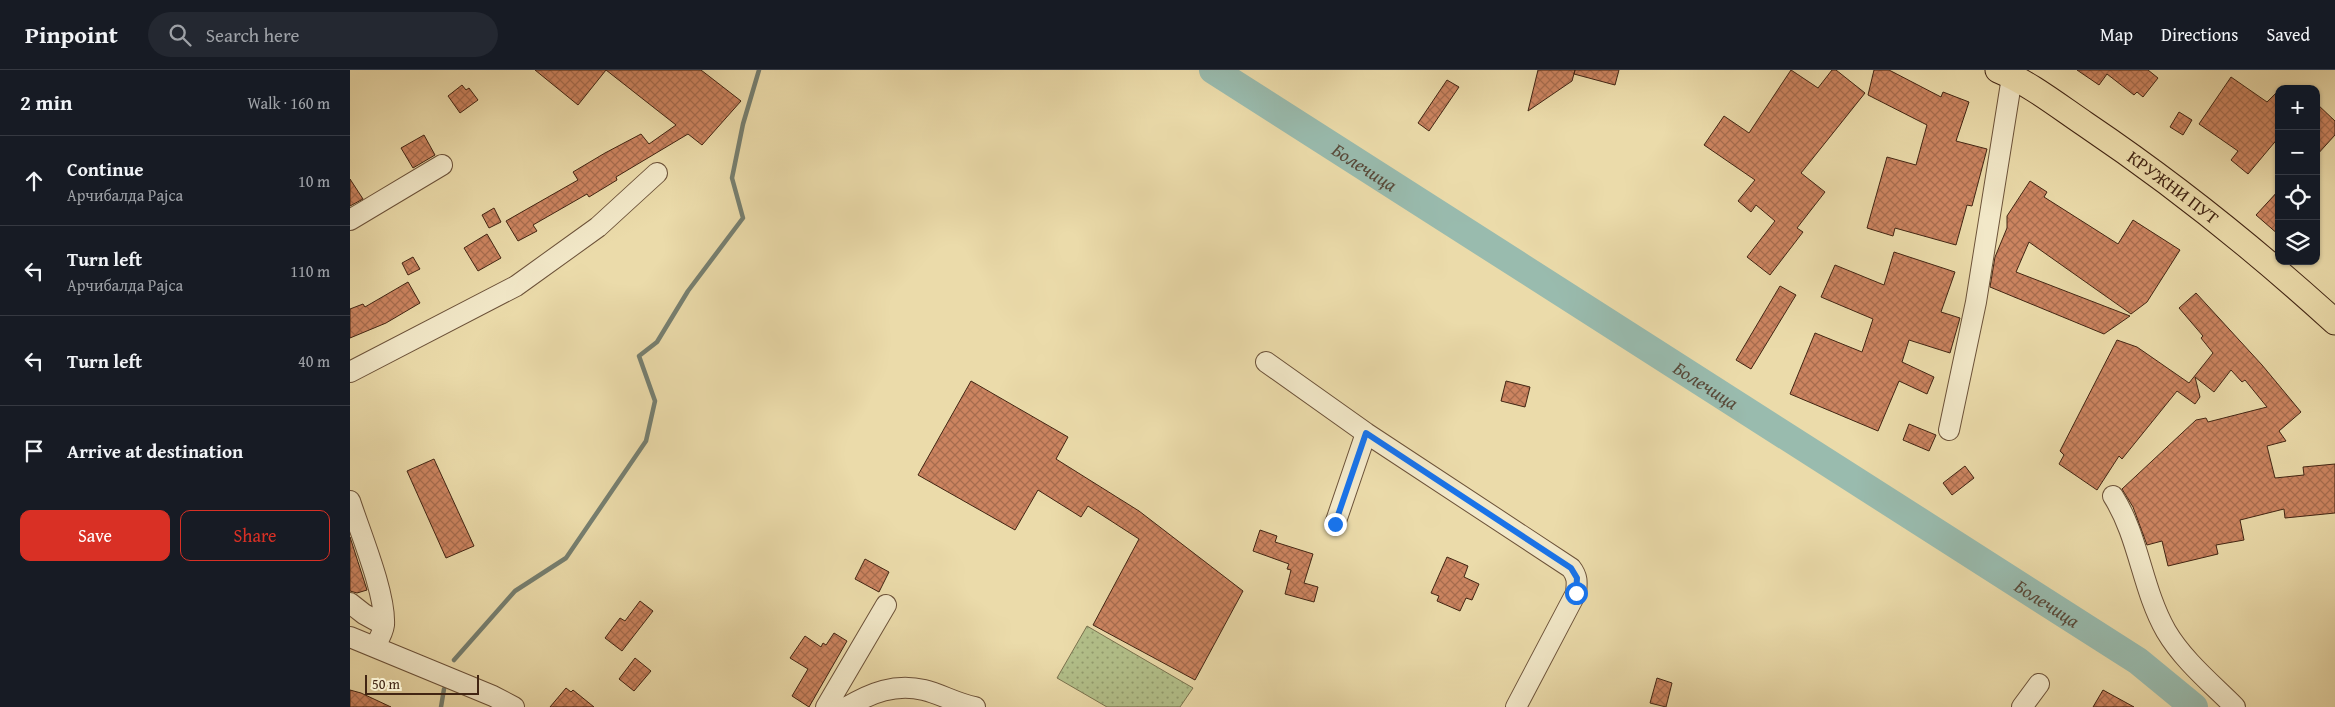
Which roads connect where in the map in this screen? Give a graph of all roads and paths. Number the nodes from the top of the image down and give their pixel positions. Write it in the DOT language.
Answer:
graph roads {
  1 [pos="2003,72"];
  2 [pos="442,166"];
  3 [pos="657,173"];
  4 [pos="350,220"];
  5 [pos="2335,322"];
  6 [pos="1266,362"];
  7 [pos="350,372"];
  8 [pos="1949,430"];
  9 [pos="1366,433"];
  10 [pos="2113,496"];
  11 [pos="350,501"];
  12 [pos="1335,524"];
  13 [pos="350,603"];
  14 [pos="886,605"];
  15 [pos="384,625"];
  16 [pos="350,637"];
  17 [pos="376,646"];
  18 [pos="2040,684"];
  19 [pos="971,706"];
  20 [pos="514,707"];
  21 [pos="826,707"];
  22 [pos="847,707"];
  23 [pos="1516,707"];
  24 [pos="2022,707"];
  25 [pos="2235,707"];
  1 -- 5 [label="main road, КРУЖНИ ПУТ"];
  1 -- 8 [label="street"];
  2 -- 4 [label="street"];
  3 -- 7 [label="street"];
  6 -- 9 [label="street"];
  9 -- 12 [label="street"];
  9 -- 23 [label="street"];
  10 -- 25 [label="street"];
  11 -- 15 [label="street"];
  13 -- 15 [label="street"];
  14 -- 21 [label="street"];
  15 -- 17 [label="street"];
  16 -- 17 [label="street"];
  17 -- 20 [label="street"];
  18 -- 24 [label="street"];
  19 -- 22 [label="street"];
}
